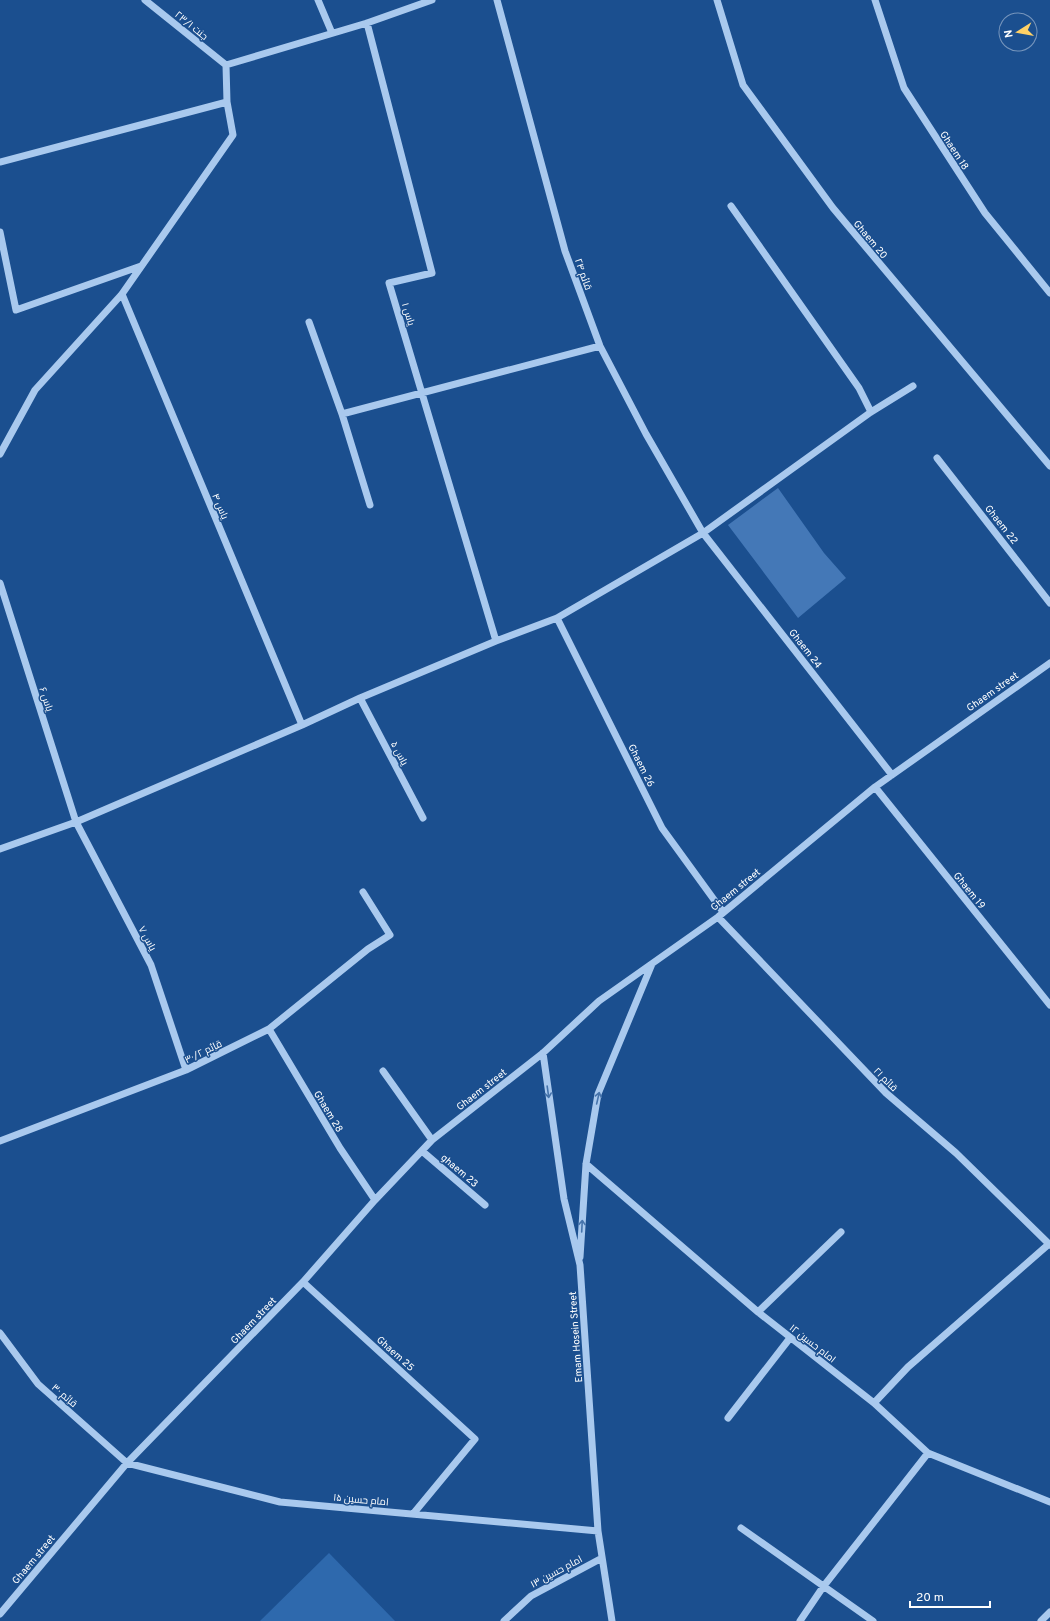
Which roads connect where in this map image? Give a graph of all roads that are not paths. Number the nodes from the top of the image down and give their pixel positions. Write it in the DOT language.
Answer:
graph roads {
  1 [pos="145,0"];
  2 [pos="318,0"];
  3 [pos="432,0"];
  4 [pos="497,0"];
  5 [pos="717,0"];
  6 [pos="875,0"];
  7 [pos="367,23"];
  8 [pos="332,33"];
  9 [pos="226,65"];
  10 [pos="227,102"];
  11 [pos="0,162"];
  12 [pos="731,206"];
  13 [pos="0,232"];
  14 [pos="142,266"];
  15 [pos="1050,293"];
  16 [pos="122,294"];
  17 [pos="309,322"];
  18 [pos="600,346"];
  19 [pos="913,386"];
  20 [pos="423,394"];
  21 [pos="871,412"];
  22 [pos="342,414"];
  23 [pos="0,454"];
  24 [pos="937,458"];
  25 [pos="1050,466"];
  26 [pos="370,505"];
  27 [pos="703,533"];
  28 [pos="0,583"];
  29 [pos="1050,603"];
  30 [pos="557,618"];
  31 [pos="496,641"];
  32 [pos="1050,663"];
  33 [pos="360,698"];
  34 [pos="302,725"];
  35 [pos="892,775"];
  36 [pos="875,787"];
  37 [pos="423,818"];
  38 [pos="76,822"];
  39 [pos="0,849"];
  40 [pos="363,892"];
  41 [pos="720,915"];
  42 [pos="652,964"];
  43 [pos="1050,1005"];
  44 [pos="269,1029"];
  45 [pos="543,1053"];
  46 [pos="186,1070"];
  47 [pos="383,1070"];
  48 [pos="432,1140"];
  49 [pos="0,1141"];
  50 [pos="422,1151"];
  51 [pos="586,1164"];
  52 [pos="375,1200"];
  53 [pos="485,1204"];
  54 [pos="841,1232"];
  55 [pos="1050,1245"];
  56 [pos="580,1265"];
  57 [pos="303,1282"];
  58 [pos="758,1312"];
  59 [pos="0,1333"];
  60 [pos="790,1338"];
  61 [pos="874,1403"];
  62 [pos="728,1418"];
  63 [pos="928,1452"];
  64 [pos="127,1463"];
  65 [pos="1050,1502"];
  66 [pos="413,1514"];
  67 [pos="741,1528"];
  68 [pos="598,1531"];
  69 [pos="602,1558"];
  70 [pos="824,1587"];
  71 [pos="2,1609"];
  72 [pos="1050,1612"];
  73 [pos="504,1621"];
  74 [pos="612,1621"];
  75 [pos="800,1621"];
  76 [pos="873,1621"];
  77 [pos="1041,1621"];
  1 -- 9 [label="street, جنت ۲۳/۱"];
  2 -- 8 [label="street"];
  3 -- 7 [label="street"];
  4 -- 18 [label="street, قائم ۲۴"];
  5 -- 25 [label="street, Ghaem 20"];
  6 -- 15 [label="street, Ghaem 18"];
  7 -- 8 [label="street"];
  7 -- 20 [label="street, یاس ۱"];
  8 -- 9 [label="street"];
  9 -- 10 [label="street"];
  10 -- 11 [label="street"];
  10 -- 14 [label="street"];
  12 -- 21 [label="street"];
  13 -- 14 [label="street"];
  14 -- 16 [label="street"];
  16 -- 23 [label="street"];
  16 -- 34 [label="street, یاس ۴"];
  17 -- 22 [label="street"];
  18 -- 20 [label="street"];
  18 -- 27 [label="street, قائم ۲۴"];
  19 -- 21 [label="street"];
  20 -- 22 [label="street"];
  20 -- 31 [label="street, یاس ۱"];
  21 -- 27 [label="street"];
  22 -- 26 [label="street"];
  24 -- 29 [label="street, Ghaem 22"];
  27 -- 30 [label="street"];
  27 -- 35 [label="street, Ghaem 24"];
  28 -- 38 [label="street, یاس ۶"];
  30 -- 31 [label="street"];
  30 -- 41 [label="street, Ghaem 26"];
  31 -- 33 [label="street"];
  32 -- 35 [label="street, Ghaem street"];
  33 -- 34 [label="street"];
  33 -- 37 [label="street, یاس ۵"];
  34 -- 38 [label="street"];
  35 -- 36 [label="street, Ghaem street"];
  36 -- 41 [label="street, Ghaem street"];
  36 -- 43 [label="street, Ghaem 19"];
  38 -- 39 [label="street"];
  38 -- 46 [label="street, یاس ۷"];
  40 -- 44 [label="street, قاِئم ۳۰/۲"];
  41 -- 42 [label="street, Ghaem street"];
  41 -- 55 [label="street, قائم ۲۱"];
  42 -- 45 [label="street, Ghaem street"];
  51 -- 42 [label="street, one-way"];
  44 -- 46 [label="street, قاِئم ۳۰/۲"];
  44 -- 52 [label="street, Ghaem 28"];
  45 -- 48 [label="street, Ghaem street"];
  45 -- 56 [label="street, Emam Hosein Street, one-way"];
  46 -- 49 [label="street, قاِئم ۳۰/۲"];
  47 -- 48 [label="street"];
  48 -- 50 [label="street, Ghaem street"];
  50 -- 52 [label="street, Ghaem street"];
  50 -- 53 [label="street, ghaem 23"];
  56 -- 51 [label="street, one-way"];
  51 -- 58 [label="street, امام حسین ۱۲"];
  52 -- 57 [label="street, Ghaem street"];
  54 -- 58 [label="street"];
  55 -- 61 [label="street"];
  56 -- 68 [label="street, Emam Hosein Street"];
  57 -- 64 [label="street, Ghaem street"];
  57 -- 66 [label="street, Ghaem 25"];
  58 -- 60 [label="street, امام حسین ۱۲"];
  59 -- 64 [label="street, قاِئم ۳۰"];
  60 -- 61 [label="street, امام حسین ۱۲"];
  60 -- 62 [label="street"];
  61 -- 63 [label="street, امام حسین ۱۲"];
  63 -- 65 [label="street, امام حسین ۱۲"];
  63 -- 70 [label="street"];
  64 -- 66 [label="street, امام حسین ۱۵"];
  64 -- 71 [label="street, Ghaem street"];
  66 -- 68 [label="street, امام حسین ۱۵"];
  67 -- 70 [label="street"];
  68 -- 69 [label="street, Emam Hosein Street"];
  69 -- 73 [label="street, امام حسین ۱۳"];
  69 -- 74 [label="street, Emam Hosein Street"];
  70 -- 75 [label="street"];
  70 -- 76 [label="street"];
  72 -- 77 [label="street"];
}
